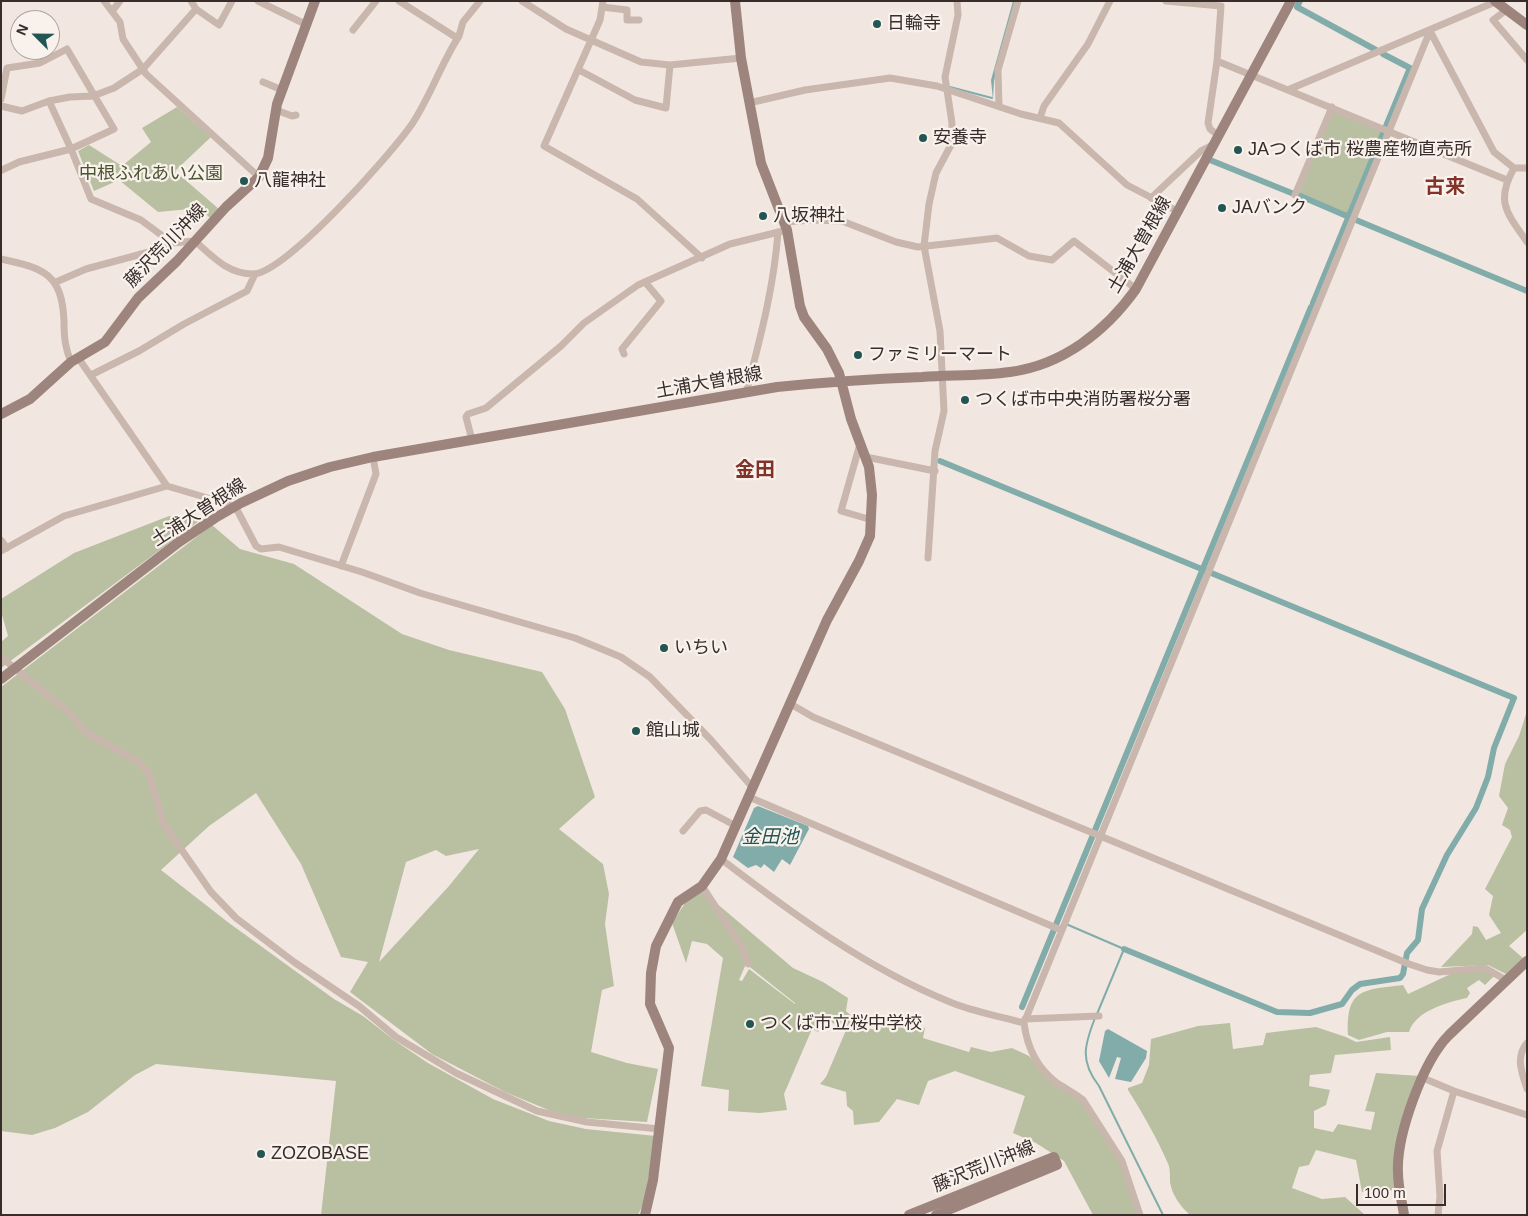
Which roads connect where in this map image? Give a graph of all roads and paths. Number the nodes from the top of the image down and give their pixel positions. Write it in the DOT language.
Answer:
graph roads {
  1 [pos="104,1"];
  2 [pos="120,1"];
  3 [pos="191,1"];
  4 [pos="232,1"];
  5 [pos="258,1"];
  6 [pos="315,1"];
  7 [pos="376,1"];
  8 [pos="399,1"];
  9 [pos="480,1"];
  10 [pos="522,1"];
  11 [pos="735,1"];
  12 [pos="957,1"];
  13 [pos="1018,1"];
  14 [pos="1110,1"];
  15 [pos="1166,1"];
  16 [pos="1290,1"];
  17 [pos="1495,2"];
  18 [pos="602,4"];
  19 [pos="196,9"];
  20 [pos="113,10"];
  21 [pos="1505,11"];
  22 [pos="639,20"];
  23 [pos="306,24"];
  24 [pos="1527,25"];
  25 [pos="353,30"];
  26 [pos="1430,31"];
  27 [pos="457,38"];
  28 [pos="591,40"];
  29 [pos="741,58"];
  30 [pos="1527,60"];
  31 [pos="1217,61"];
  32 [pos="670,65"];
  33 [pos="143,69"];
  34 [pos="579,70"];
  35 [pos="1252,74"];
  36 [pos="263,82"];
  37 [pos="1290,89"];
  38 [pos="282,90"];
  39 [pos="946,90"];
  40 [pos="95,95"];
  41 [pos="1,100"];
  42 [pos="48,101"];
  43 [pos="749,103"];
  44 [pos="1,106"];
  45 [pos="998,106"];
  46 [pos="1332,107"];
  47 [pos="276,110"];
  48 [pos="296,115"];
  49 [pos="1040,118"];
  50 [pos="1389,131"];
  51 [pos="1216,140"];
  52 [pos="71,149"];
  53 [pos="2,168"];
  54 [pos="1514,168"];
  55 [pos="1527,168"];
  56 [pos="259,177"];
  57 [pos="1,179"];
  58 [pos="1507,180"];
  59 [pos="1295,195"];
  60 [pos="1151,198"];
  61 [pos="1179,212"];
  62 [pos="783,228"];
  63 [pos="195,241"];
  64 [pos="1527,242"];
  65 [pos="172,243"];
  66 [pos="924,246"];
  67 [pos="702,258"];
  68 [pos="1,259"];
  69 [pos="255,274"];
  70 [pos="56,282"];
  71 [pos="645,282"];
  72 [pos="1136,289"];
  73 [pos="624,354"];
  74 [pos="75,360"];
  75 [pos="91,375"];
  76 [pos="942,376"];
  77 [pos="842,380"];
  78 [pos="746,393"];
  79 [pos="1,414"];
  80 [pos="472,440"];
  81 [pos="860,442"];
  82 [pos="373,457"];
  83 [pos="866,457"];
  84 [pos="935,472"];
  85 [pos="167,486"];
  86 [pos="234,506"];
  87 [pos="872,520"];
  88 [pos="1,540"];
  89 [pos="4,550"];
  90 [pos="928,558"];
  91 [pos="341,566"];
  92 [pos="1,657"];
  93 [pos="15,668"];
  94 [pos="1,679"];
  95 [pos="789,703"];
  96 [pos="751,793"];
  97 [pos="736,826"];
  98 [pos="683,831"];
  99 [pos="1100,836"];
  100 [pos="721,859"];
  101 [pos="702,886"];
  102 [pos="1062,926"];
  103 [pos="1527,961"];
  104 [pos="748,964"];
  105 [pos="1506,980"];
  106 [pos="1097,1017"];
  107 [pos="1024,1021"];
  108 [pos="1527,1043"];
  109 [pos="1423,1078"];
  110 [pos="1527,1089"];
  111 [pos="1454,1091"];
  112 [pos="1527,1115"];
  113 [pos="660,1129"];
  114 [pos="645,1215"];
  115 [pos="908,1215"];
  116 [pos="936,1215"];
  117 [pos="1140,1215"];
  118 [pos="1404,1215"];
  119 [pos="1438,1215"];
  1 -- 20 [label="street"];
  2 -- 20 [label="street"];
  3 -- 19 [label="street"];
  4 -- 19 [label="street"];
  5 -- 23 [label="street"];
  6 -- 23 [label="main road, 藤沢荒川沖線"];
  7 -- 25 [label="street"];
  8 -- 27 [label="street"];
  9 -- 27 [label="street"];
  10 -- 28 [label="street"];
  11 -- 29 [label="main road"];
  12 -- 39 [label="street"];
  13 -- 45 [label="street"];
  14 -- 49 [label="street"];
  15 -- 31 [label="street"];
  16 -- 35 [label="main road, 土浦大曽根線"];
  17 -- 21 [label="main road"];
  17 -- 26 [label="street"];
  18 -- 22 [label="street"];
  18 -- 28 [label="street"];
  19 -- 33 [label="street"];
  20 -- 33 [label="street"];
  21 -- 24 [label="main road"];
  21 -- 30 [label="street"];
  23 -- 38 [label="main road, 藤沢荒川沖線"];
  26 -- 37 [label="street"];
  26 -- 50 [label="street"];
  26 -- 54 [label="street"];
  27 -- 69 [label="street"];
  28 -- 32 [label="street"];
  28 -- 34 [label="street"];
  29 -- 32 [label="street"];
  29 -- 43 [label="main road"];
  31 -- 35 [label="street"];
  31 -- 51 [label="street"];
  32 -- 34 [label="street"];
  33 -- 40 [label="street"];
  33 -- 56 [label="street"];
  34 -- 67 [label="street"];
  35 -- 37 [label="street"];
  35 -- 51 [label="main road, 土浦大曽根線"];
  36 -- 38 [label="street"];
  37 -- 46 [label="street"];
  38 -- 47 [label="main road, 藤沢荒川沖線"];
  39 -- 43 [label="street"];
  39 -- 45 [label="street"];
  39 -- 66 [label="street"];
  40 -- 41 [label="street"];
  40 -- 42 [label="street"];
  40 -- 52 [label="street"];
  42 -- 44 [label="street"];
  42 -- 52 [label="street"];
  43 -- 62 [label="main road"];
  45 -- 49 [label="street"];
  46 -- 50 [label="street"];
  46 -- 59 [label="street"];
  47 -- 48 [label="street"];
  47 -- 56 [label="main road, 藤沢荒川沖線"];
  49 -- 60 [label="street"];
  50 -- 58 [label="street"];
  50 -- 99 [label="street"];
  51 -- 60 [label="street"];
  51 -- 61 [label="main road, 土浦大曽根線"];
  52 -- 53 [label="street"];
  52 -- 65 [label="street"];
  53 -- 57 [label="street"];
  54 -- 55 [label="street"];
  54 -- 58 [label="street"];
  56 -- 63 [label="main road, 藤沢荒川沖線"];
  58 -- 64 [label="street"];
  60 -- 61 [label="street"];
  61 -- 72 [label="main road, 土浦大曽根線"];
  62 -- 66 [label="street"];
  62 -- 67 [label="street"];
  62 -- 77 [label="main road"];
  62 -- 78 [label="street"];
  63 -- 65 [label="street"];
  63 -- 69 [label="street"];
  63 -- 74 [label="main road, 藤沢荒川沖線"];
  65 -- 70 [label="street"];
  66 -- 72 [label="street"];
  66 -- 76 [label="street"];
  67 -- 71 [label="street"];
  68 -- 70 [label="street"];
  69 -- 75 [label="street"];
  70 -- 74 [label="street"];
  71 -- 73 [label="street"];
  71 -- 80 [label="street"];
  72 -- 76 [label="main road, 土浦大曽根線"];
  74 -- 75 [label="street"];
  74 -- 79 [label="main road, 藤沢荒川沖線"];
  75 -- 85 [label="street"];
  76 -- 77 [label="main road, 土浦大曽根線"];
  76 -- 84 [label="street"];
  77 -- 78 [label="main road, 土浦大曽根線"];
  77 -- 81 [label="main road"];
  78 -- 80 [label="main road, 土浦大曽根線"];
  80 -- 82 [label="main road, 土浦大曽根線"];
  81 -- 83 [label="main road"];
  81 -- 87 [label="street"];
  82 -- 86 [label="main road, 土浦大曽根線"];
  82 -- 91 [label="street"];
  83 -- 84 [label="street"];
  83 -- 87 [label="main road"];
  84 -- 90 [label="street"];
  85 -- 86 [label="street"];
  85 -- 89 [label="street"];
  86 -- 91 [label="street"];
  86 -- 93 [label="main road, 土浦大曽根線"];
  87 -- 95 [label="main road"];
  88 -- 89 [label="street"];
  91 -- 96 [label="street"];
  92 -- 93 [label="street"];
  93 -- 94 [label="main road, 土浦大曽根線"];
  93 -- 113 [label="street"];
  95 -- 96 [label="main road"];
  95 -- 99 [label="street"];
  96 -- 97 [label="main road"];
  96 -- 102 [label="street"];
  97 -- 98 [label="street"];
  97 -- 100 [label="main road"];
  99 -- 102 [label="street"];
  99 -- 105 [label="street"];
  100 -- 101 [label="main road"];
  100 -- 107 [label="street"];
  101 -- 104 [label="street"];
  101 -- 113 [label="main road"];
  102 -- 107 [label="street"];
  103 -- 105 [label="main road"];
  105 -- 109 [label="main road"];
  106 -- 107 [label="street"];
  107 -- 117 [label="street"];
  108 -- 110 [label="street"];
  109 -- 111 [label="street"];
  109 -- 118 [label="main road"];
  111 -- 112 [label="street"];
  111 -- 119 [label="street"];
  113 -- 114 [label="main road"];
  115 -- 116 [label="main road, 藤沢荒川沖線"];
}
